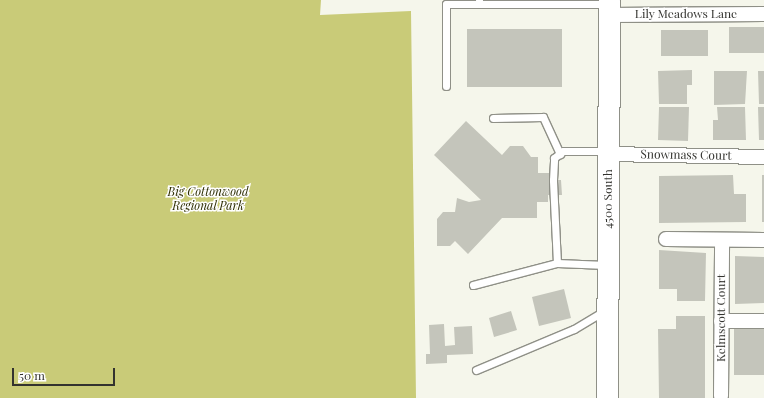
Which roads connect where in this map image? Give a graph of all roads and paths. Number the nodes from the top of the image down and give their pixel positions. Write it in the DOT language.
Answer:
graph roads {
  1 [pos="479,2"];
  2 [pos="552,2"];
  3 [pos="609,6"];
  4 [pos="764,14"];
  5 [pos="446,86"];
  6 [pos="493,118"];
  7 [pos="608,153"];
  8 [pos="560,154"];
  9 [pos="764,157"];
  10 [pos="666,239"];
  11 [pos="722,240"];
  12 [pos="764,240"];
  13 [pos="556,263"];
  14 [pos="608,265"];
  15 [pos="472,285"];
  16 [pos="608,309"];
  17 [pos="721,321"];
  18 [pos="764,321"];
  19 [pos="476,370"];
  20 [pos="721,396"];
  21 [pos="606,398"];
  1 -- 2 [label="lane"];
  1 -- 5 [label="lane"];
  2 -- 3 [label="lane"];
  3 -- 4 [label="street, Lily Meadows Lane"];
  3 -- 7 [label="main road, 4500 South"];
  6 -- 8 [label="lane"];
  7 -- 8 [label="lane"];
  7 -- 9 [label="street, Snowmass Court"];
  7 -- 14 [label="main road, 4500 South"];
  8 -- 13 [label="lane"];
  10 -- 11 [label="street"];
  11 -- 12 [label="street"];
  11 -- 17 [label="street, Kelmscott Court"];
  13 -- 14 [label="lane"];
  13 -- 15 [label="lane"];
  14 -- 16 [label="main road, 4500 South"];
  16 -- 19 [label="lane"];
  16 -- 21 [label="main road, 4500 South"];
  17 -- 18 [label="street"];
  17 -- 20 [label="street, Kelmscott Court"];
}
